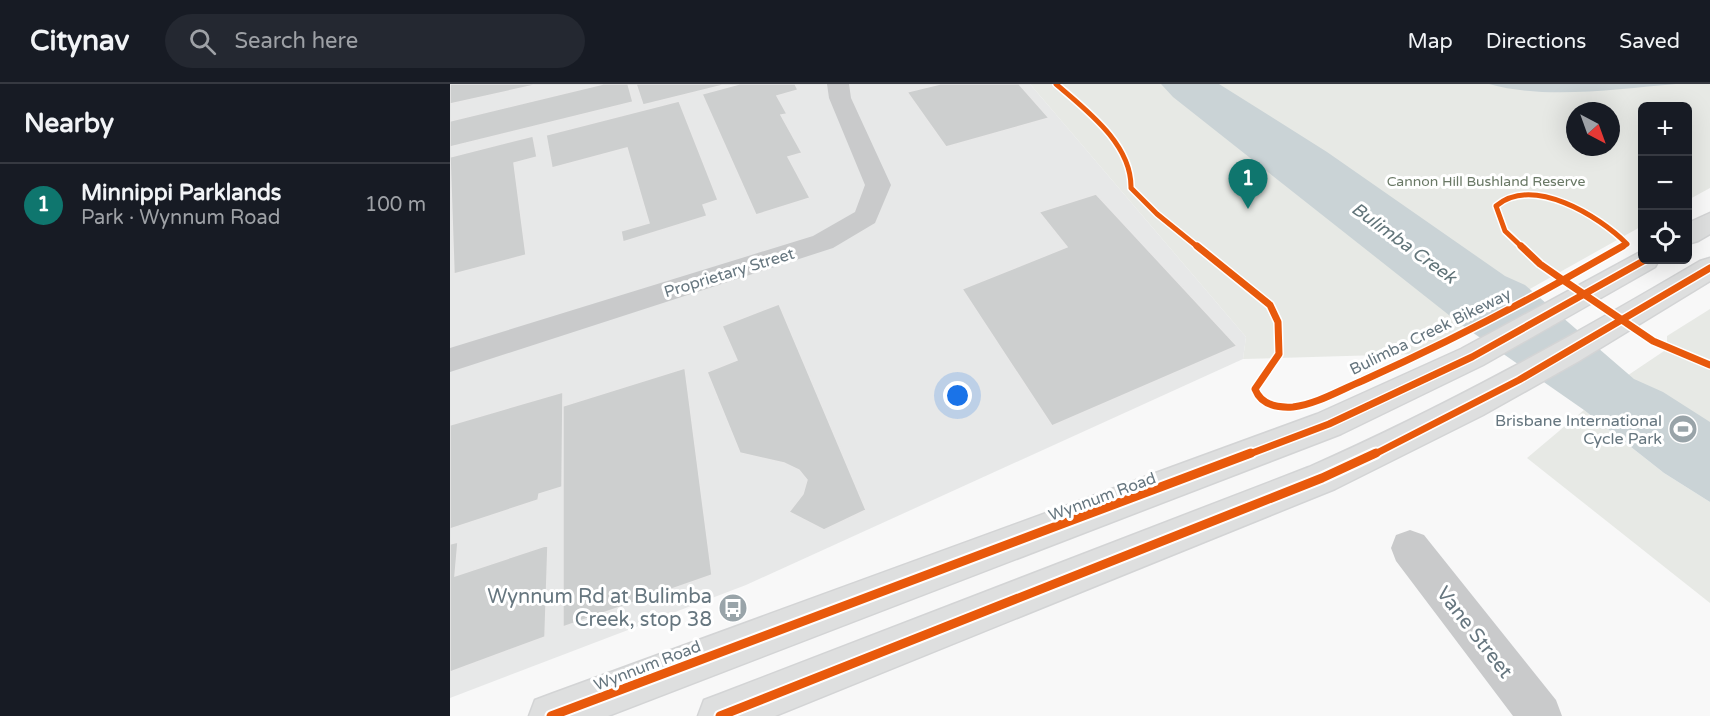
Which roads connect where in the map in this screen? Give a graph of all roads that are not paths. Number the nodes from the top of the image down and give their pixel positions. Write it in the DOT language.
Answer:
graph roads {
  1 [pos="838,84"];
  2 [pos="1710,222"];
  3 [pos="1692,233"];
  4 [pos="1638,264"];
  5 [pos="1710,268"];
  6 [pos="450,360"];
  7 [pos="1410,548"];
  8 [pos="551,716"];
  9 [pos="720,716"];
  10 [pos="1540,716"];
  1 -- 6 [label="street, Proprietary Street"];
  2 -- 3 [label="main road"];
  4 -- 8 [label="main road, Wynnum Road"];
  5 -- 9 [label="main road"];
  7 -- 10 [label="street, Vane Street"];
}
